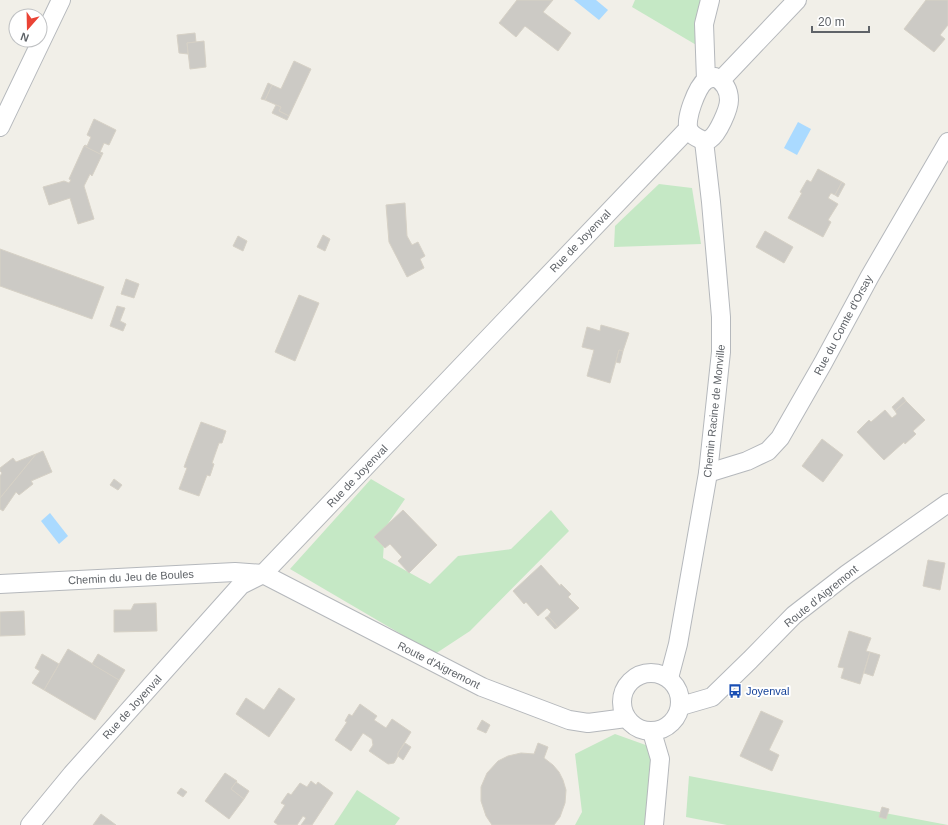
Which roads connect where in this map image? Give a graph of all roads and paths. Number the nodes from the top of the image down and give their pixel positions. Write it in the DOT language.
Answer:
graph roads {
  1 [pos="61,0"];
  2 [pos="710,0"];
  3 [pos="796,0"];
  4 [pos="714,80"];
  5 [pos="0,127"];
  6 [pos="688,129"];
  7 [pos="704,141"];
  8 [pos="948,142"];
  9 [pos="708,473"];
  10 [pos="948,503"];
  11 [pos="263,574"];
  12 [pos="0,584"];
  13 [pos="669,678"];
  14 [pos="681,706"];
  15 [pos="626,718"];
  16 [pos="652,732"];
  17 [pos="30,825"];
  18 [pos="654,825"];
  1 -- 5 [label="street"];
  2 -- 4 [label="street"];
  3 -- 4 [label="street"];
  4 -- 6 [label="street"];
  4 -- 7 [label="street"];
  6 -- 7 [label="street"];
  6 -- 11 [label="street, Rue de Joyenval"];
  7 -- 9 [label="street, Chemin Racine de Monville"];
  8 -- 9 [label="street, Rue du Comte d'Orsay"];
  9 -- 13 [label="street, Chemin Racine de Monville"];
  10 -- 14 [label="street, Route d’Aigremont"];
  11 -- 12 [label="street, Chemin du Jeu de Boules"];
  11 -- 15 [label="street, Route d'Aigremont"];
  11 -- 17 [label="street, Rue de Joyenval"];
  13 -- 14 [label="street"];
  13 -- 15 [label="street"];
  14 -- 16 [label="street"];
  15 -- 16 [label="street"];
  16 -- 18 [label="street"];
}
